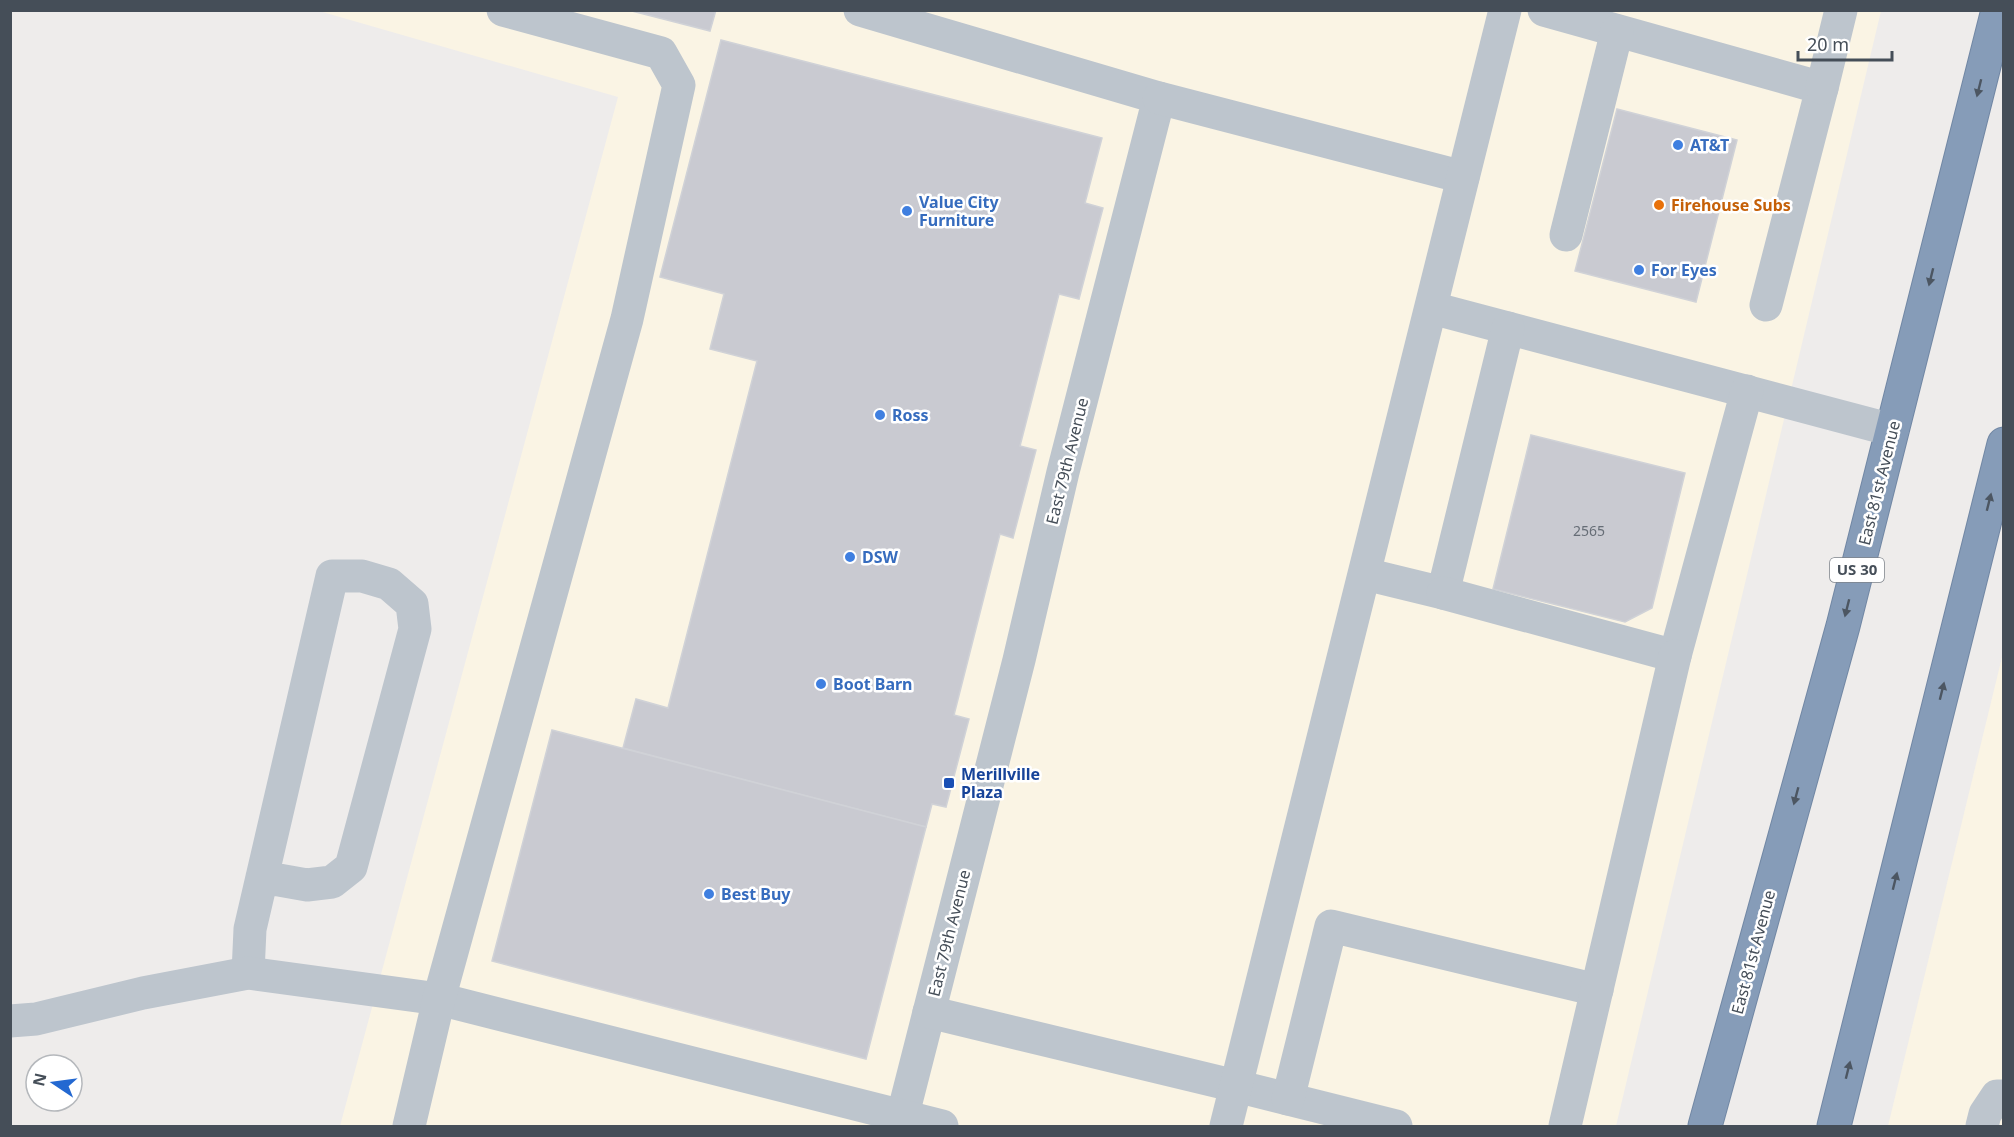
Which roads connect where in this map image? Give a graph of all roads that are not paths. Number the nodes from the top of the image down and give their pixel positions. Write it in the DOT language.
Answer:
graph roads {
  1 [pos="503,10"];
  2 [pos="860,10"];
  3 [pos="1505,10"];
  4 [pos="1544,10"];
  5 [pos="1841,10"];
  6 [pos="1998,10"];
  7 [pos="1617,31"];
  8 [pos="1822,87"];
  9 [pos="1159,98"];
  10 [pos="1463,177"];
  11 [pos="1566,235"];
  12 [pos="1766,305"];
  13 [pos="1431,308"];
  14 [pos="1508,328"];
  15 [pos="1748,391"];
  16 [pos="1892,430"];
  17 [pos="2004,444"];
  18 [pos="1365,574"];
  19 [pos="1443,593"];
  20 [pos="1675,657"];
  21 [pos="262,877"];
  22 [pos="1280,912"];
  23 [pos="1331,926"];
  24 [pos="248,973"];
  25 [pos="1597,990"];
  26 [pos="439,999"];
  27 [pos="929,1012"];
  28 [pos="10,1021"];
  29 [pos="1236,1086"];
  30 [pos="2004,1096"];
  31 [pos="1288,1099"];
  32 [pos="901,1122"];
  33 [pos="409,1126"];
  34 [pos="942,1126"];
  35 [pos="1226,1126"];
  36 [pos="1396,1126"];
  37 [pos="1565,1126"];
  38 [pos="1705,1126"];
  39 [pos="1834,1126"];
  40 [pos="1982,1126"];
  1 -- 26 [label="street"];
  2 -- 9 [label="street"];
  3 -- 10 [label="street"];
  4 -- 7 [label="street"];
  5 -- 8 [label="street"];
  6 -- 16 [label="highway, East 81st Avenue / US 30, one-way"];
  7 -- 8 [label="street"];
  7 -- 11 [label="street"];
  8 -- 12 [label="street"];
  9 -- 10 [label="street"];
  9 -- 27 [label="street, East 79th Avenue"];
  10 -- 13 [label="street"];
  13 -- 14 [label="street"];
  13 -- 18 [label="street"];
  14 -- 15 [label="street"];
  14 -- 19 [label="street"];
  15 -- 16 [label="street"];
  15 -- 20 [label="street"];
  16 -- 38 [label="highway, East 81st Avenue / US 30, one-way"];
  39 -- 17 [label="highway, one-way"];
  18 -- 19 [label="street"];
  18 -- 22 [label="street"];
  19 -- 20 [label="street"];
  20 -- 25 [label="street"];
  21 -- 21 [label="street"];
  21 -- 24 [label="street"];
  22 -- 23 [label="street"];
  22 -- 29 [label="street"];
  23 -- 25 [label="street"];
  23 -- 31 [label="street"];
  24 -- 26 [label="street"];
  24 -- 28 [label="street"];
  25 -- 37 [label="street"];
  26 -- 32 [label="street"];
  26 -- 33 [label="street"];
  27 -- 29 [label="street"];
  27 -- 32 [label="street, East 79th Avenue"];
  29 -- 31 [label="street"];
  29 -- 35 [label="street"];
  30 -- 40 [label="street"];
  31 -- 36 [label="street"];
  32 -- 34 [label="street"];
}
